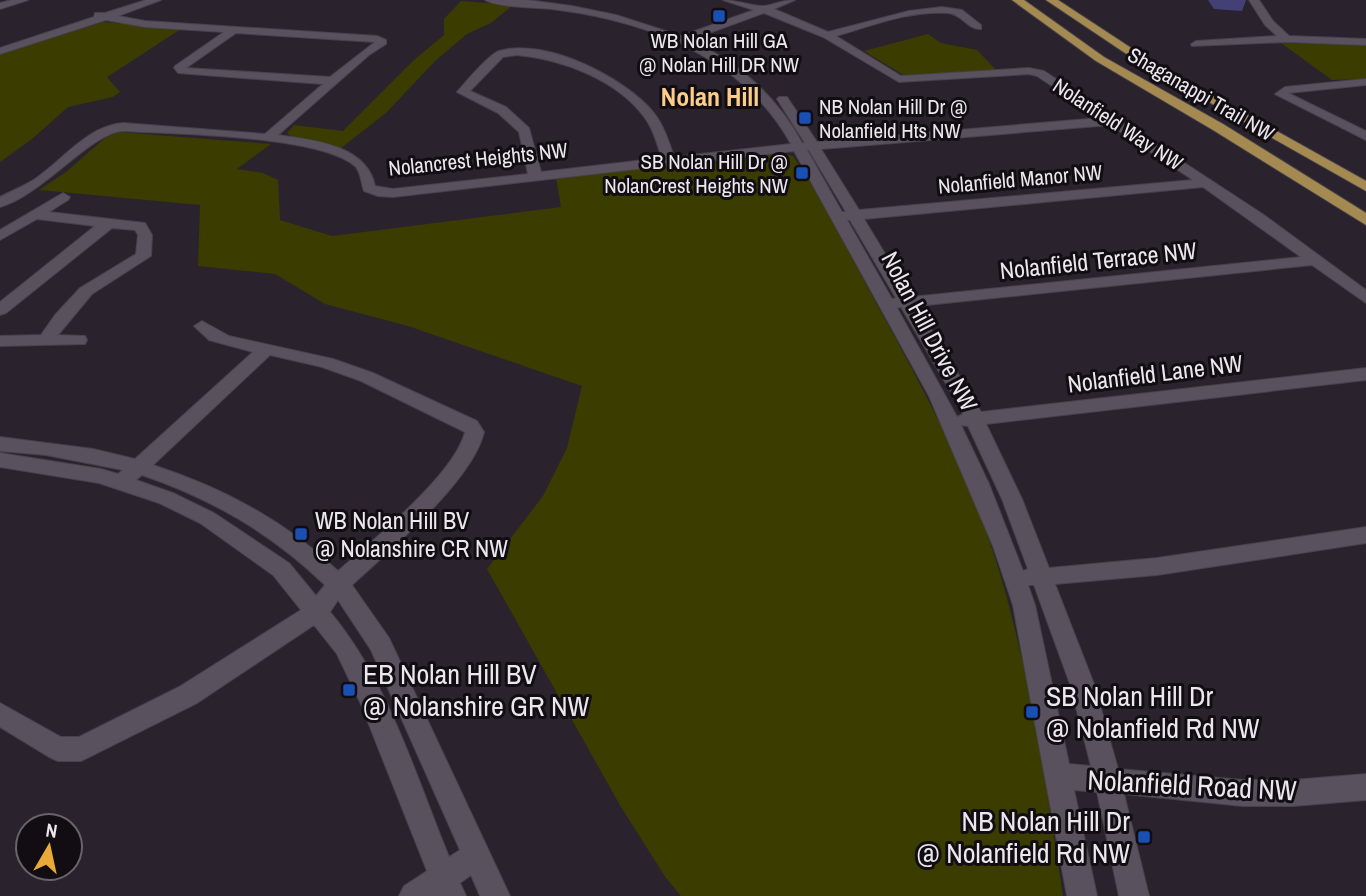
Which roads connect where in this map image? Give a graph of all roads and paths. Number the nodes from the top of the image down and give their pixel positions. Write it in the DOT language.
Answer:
graph roads {
  1 [pos="23,0"];
  2 [pos="143,0"];
  3 [pos="156,0"];
  4 [pos="490,0"];
  5 [pos="728,0"];
  6 [pos="790,0"];
  7 [pos="1017,0"];
  8 [pos="1040,0"];
  9 [pos="1051,0"];
  10 [pos="1254,0"];
  11 [pos="546,2"];
  12 [pos="763,5"];
  13 [pos="0,6"];
  14 [pos="1067,11"];
  15 [pos="103,16"];
  16 [pos="976,27"];
  17 [pos="234,30"];
  18 [pos="827,35"];
  19 [pos="681,37"];
  20 [pos="1286,39"];
  21 [pos="1366,42"];
  22 [pos="1196,44"];
  23 [pos="0,49"];
  24 [pos="334,81"];
  25 [pos="1366,82"];
  26 [pos="1111,121"];
  27 [pos="1366,136"];
  28 [pos="268,138"];
  29 [pos="806,146"];
  30 [pos="669,160"];
  31 [pos="535,175"];
  32 [pos="1206,183"];
  33 [pos="1366,187"];
  34 [pos="63,197"];
  35 [pos="0,203"];
  36 [pos="37,215"];
  37 [pos="846,216"];
  38 [pos="1366,220"];
  39 [pos="110,223"];
  40 [pos="0,236"];
  41 [pos="1315,260"];
  42 [pos="1366,298"];
  43 [pos="895,303"];
  44 [pos="0,310"];
  45 [pos="202,326"];
  46 [pos="46,340"];
  47 [pos="79,340"];
  48 [pos="0,341"];
  49 [pos="267,349"];
  50 [pos="1366,374"];
  51 [pos="974,418"];
  52 [pos="950,421"];
  53 [pos="0,444"];
  54 [pos="0,460"];
  55 [pos="131,474"];
  56 [pos="1366,536"];
  57 [pos="1043,576"];
  58 [pos="1014,577"];
  59 [pos="328,597"];
  60 [pos="0,714"];
  61 [pos="1060,776"];
  62 [pos="1108,782"];
  63 [pos="1366,787"];
  64 [pos="477,855"];
  65 [pos="447,887"];
  66 [pos="414,896"];
  67 [pos="495,896"];
  68 [pos="1082,896"];
  69 [pos="1134,896"];
  1 -- 13 [label="street"];
  2 -- 15 [label="street"];
  3 -- 15 [label="street"];
  4 -- 11 [label="street, Nolan Hill Drive NW"];
  5 -- 12 [label="street, Nolanfield Way NW"];
  6 -- 12 [label="street"];
  7 -- 38 [label="main road, Shaganappi Trail NW"];
  8 -- 14 [label="main road"];
  9 -- 14 [label="main road, Shaganappi Trail NW"];
  10 -- 20 [label="street"];
  11 -- 19 [label="street, Nolan Hill Drive NW"];
  12 -- 18 [label="street, Nolanfield Way NW"];
  12 -- 19 [label="street"];
  14 -- 33 [label="main road, Shaganappi Trail NW"];
  15 -- 17 [label="street"];
  15 -- 23 [label="street"];
  16 -- 18 [label="street"];
  17 -- 24 [label="street"];
  17 -- 24 [label="street"];
  18 -- 26 [label="street, Nolanfield Way NW"];
  19 -- 29 [label="street, Nolan Hill Drive NW"];
  20 -- 21 [label="street"];
  20 -- 22 [label="street"];
  24 -- 28 [label="street"];
  25 -- 27 [label="street"];
  26 -- 29 [label="street, Nolancrest Heights NW"];
  26 -- 32 [label="street, Nolanfield Way NW"];
  28 -- 31 [label="street, Nolancrest Heights NW"];
  28 -- 35 [label="street, Nolancrest Heights NW"];
  29 -- 30 [label="street, Nolancrest Heights NW"];
  29 -- 37 [label="street, Nolan Hill Drive NW"];
  30 -- 31 [label="street, Nolancrest Heights NW"];
  30 -- 31 [label="street"];
  32 -- 37 [label="street, Nolanfield Manor NW"];
  32 -- 41 [label="street, Nolanfield Way NW"];
  34 -- 36 [label="street"];
  36 -- 39 [label="street"];
  36 -- 40 [label="street"];
  37 -- 43 [label="street, Nolan Hill Drive NW"];
  39 -- 44 [label="street"];
  39 -- 46 [label="street"];
  41 -- 42 [label="street, Nolanfield Way NW"];
  41 -- 43 [label="street, Nolanfield Terrace NW"];
  43 -- 51 [label="street, Nolan Hill Drive NW"];
  43 -- 52 [label="street, Nolan Hill Drive NW"];
  45 -- 49 [label="street"];
  46 -- 47 [label="street"];
  46 -- 48 [label="street"];
  49 -- 55 [label="street"];
  49 -- 59 [label="street"];
  50 -- 51 [label="street, Nolanfield Lane NW"];
  51 -- 52 [label="street, Nolanfield Lane NW"];
  51 -- 57 [label="street, Nolan Hill Drive NW"];
  52 -- 58 [label="street, Nolan Hill Drive NW"];
  53 -- 55 [label="street"];
  54 -- 55 [label="street"];
  55 -- 59 [label="street"];
  55 -- 59 [label="street"];
  56 -- 57 [label="street"];
  57 -- 58 [label="street"];
  57 -- 62 [label="street, Nolan Hill Drive NW"];
  58 -- 61 [label="street, Nolan Hill Drive NW"];
  59 -- 60 [label="street"];
  59 -- 64 [label="street"];
  59 -- 65 [label="street"];
  61 -- 62 [label="street, Nolanfield Road NW"];
  61 -- 68 [label="street, Nolan Hill Drive NW"];
  62 -- 63 [label="street, Nolanfield Road NW"];
  62 -- 69 [label="street, Nolan Hill Drive NW"];
  64 -- 65 [label="street"];
  64 -- 67 [label="street"];
  65 -- 66 [label="street"];
}
